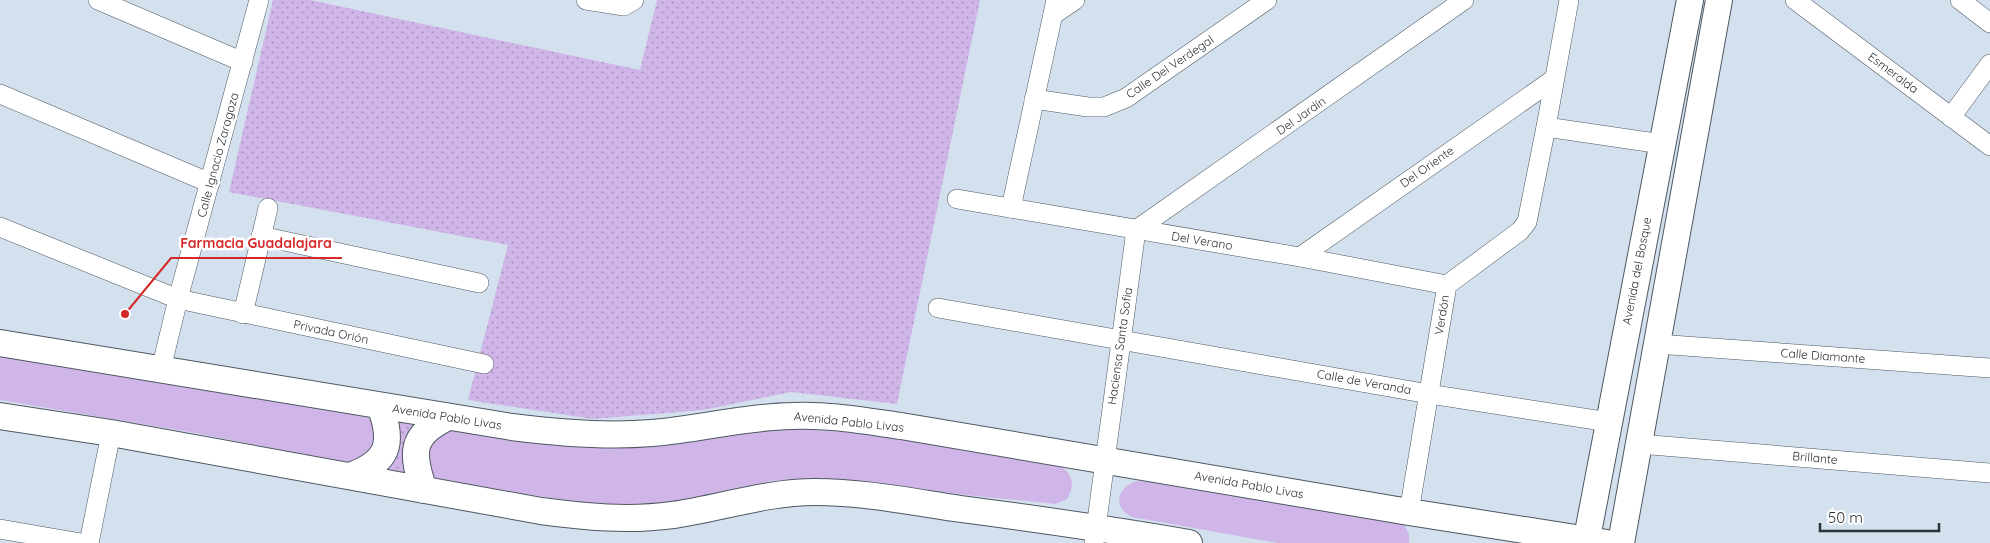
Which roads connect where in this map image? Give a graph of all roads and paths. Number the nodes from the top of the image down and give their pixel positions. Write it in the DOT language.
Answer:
graph roads {
  1 [pos="98,0"];
  2 [pos="259,0"];
  3 [pos="586,0"];
  4 [pos="634,0"];
  5 [pos="1075,0"];
  6 [pos="1267,0"];
  7 [pos="1464,0"];
  8 [pos="1569,0"];
  9 [pos="1690,0"];
  10 [pos="1719,0"];
  11 [pos="1795,0"];
  12 [pos="1960,0"];
  13 [pos="1055,7"];
  14 [pos="1990,23"];
  15 [pos="243,62"];
  16 [pos="1990,64"];
  17 [pos="1554,79"];
  18 [pos="0,94"];
  19 [pos="1034,99"];
  20 [pos="1951,117"];
  21 [pos="1546,126"];
  22 [pos="1662,144"];
  23 [pos="1990,146"];
  24 [pos="210,183"];
  25 [pos="957,199"];
  26 [pos="268,208"];
  27 [pos="1011,208"];
  28 [pos="0,226"];
  29 [pos="1136,230"];
  30 [pos="261,236"];
  31 [pos="1300,257"];
  32 [pos="479,283"];
  33 [pos="1447,285"];
  34 [pos="178,299"];
  35 [pos="938,308"];
  36 [pos="243,314"];
  37 [pos="1120,339"];
  38 [pos="0,343"];
  39 [pos="1657,344"];
  40 [pos="484,364"];
  41 [pos="1990,368"];
  42 [pos="161,369"];
  43 [pos="1429,394"];
  44 [pos="380,406"];
  45 [pos="0,416"];
  46 [pos="448,417"];
  47 [pos="1609,422"];
  48 [pos="111,433"];
  49 [pos="1639,444"];
  50 [pos="1105,461"];
  51 [pos="1990,472"];
  52 [pos="350,476"];
  53 [pos="424,490"];
  54 [pos="1409,512"];
  55 [pos="0,529"];
  56 [pos="1095,535"];
  57 [pos="1593,542"];
  58 [pos="81,543"];
  59 [pos="90,543"];
  60 [pos="1190,543"];
  61 [pos="1621,543"];
  1 -- 15 [label="street"];
  2 -- 15 [label="street, Calle Ignacio Zaragoza"];
  3 -- 4 [label="street"];
  5 -- 13 [label="street"];
  6 -- 19 [label="street, Calle Del Verdegal"];
  7 -- 29 [label="street, Del Jardín"];
  8 -- 17 [label="street, Verdón"];
  9 -- 22 [label="main road, Avenida del Bosque"];
  10 -- 39 [label="main road"];
  11 -- 20 [label="street, Esmeralda"];
  12 -- 14 [label="street"];
  13 -- 19 [label="street"];
  15 -- 24 [label="street, Calle Ignacio Zaragoza"];
  16 -- 20 [label="street"];
  17 -- 21 [label="street, Verdón"];
  17 -- 31 [label="street, Del Oriente"];
  18 -- 24 [label="street"];
  19 -- 27 [label="street"];
  20 -- 23 [label="street, Esmeralda"];
  21 -- 22 [label="street"];
  21 -- 33 [label="street, Verdón"];
  22 -- 47 [label="main road, Avenida del Bosque"];
  24 -- 34 [label="street, Calle Ignacio Zaragoza"];
  25 -- 27 [label="street, Del Verano"];
  26 -- 30 [label="street"];
  27 -- 29 [label="street, Del Verano"];
  28 -- 34 [label="street, Privada Orión"];
  29 -- 31 [label="street, Del Verano"];
  29 -- 37 [label="street, Haciensa Santa Sofia"];
  30 -- 32 [label="street"];
  30 -- 36 [label="street"];
  31 -- 33 [label="street, Del Verano"];
  33 -- 43 [label="street, Verdón"];
  34 -- 36 [label="street, Privada Orión"];
  34 -- 42 [label="street, Calle Ignacio Zaragoza"];
  35 -- 37 [label="street, Calle de Veranda"];
  36 -- 40 [label="street, Privada Orión"];
  37 -- 43 [label="street, Calle de Veranda"];
  37 -- 50 [label="street, Haciensa Santa Sofia"];
  38 -- 42 [label="main road, Avenida Pablo Livas"];
  39 -- 41 [label="street, Calle Diamante"];
  39 -- 49 [label="main road"];
  42 -- 44 [label="main road, Avenida Pablo Livas"];
  43 -- 47 [label="street, Calle de Veranda"];
  43 -- 54 [label="street, Verdón"];
  44 -- 46 [label="main road, Avenida Pablo Livas"];
  44 -- 52 [label="main road"];
  45 -- 48 [label="main road"];
  46 -- 50 [label="main road, Avenida Pablo Livas"];
  46 -- 53 [label="main road"];
  47 -- 57 [label="main road, Avenida del Bosque"];
  48 -- 52 [label="main road"];
  48 -- 59 [label="street"];
  49 -- 51 [label="street, Brillante"];
  49 -- 61 [label="main road"];
  50 -- 54 [label="main road, Avenida Pablo Livas"];
  50 -- 56 [label="street, Haciensa Santa Sofia"];
  52 -- 53 [label="main road"];
  53 -- 56 [label="main road"];
  54 -- 57 [label="main road, Avenida Pablo Livas"];
  55 -- 58 [label="street"];
  56 -- 60 [label="main road"];
}
